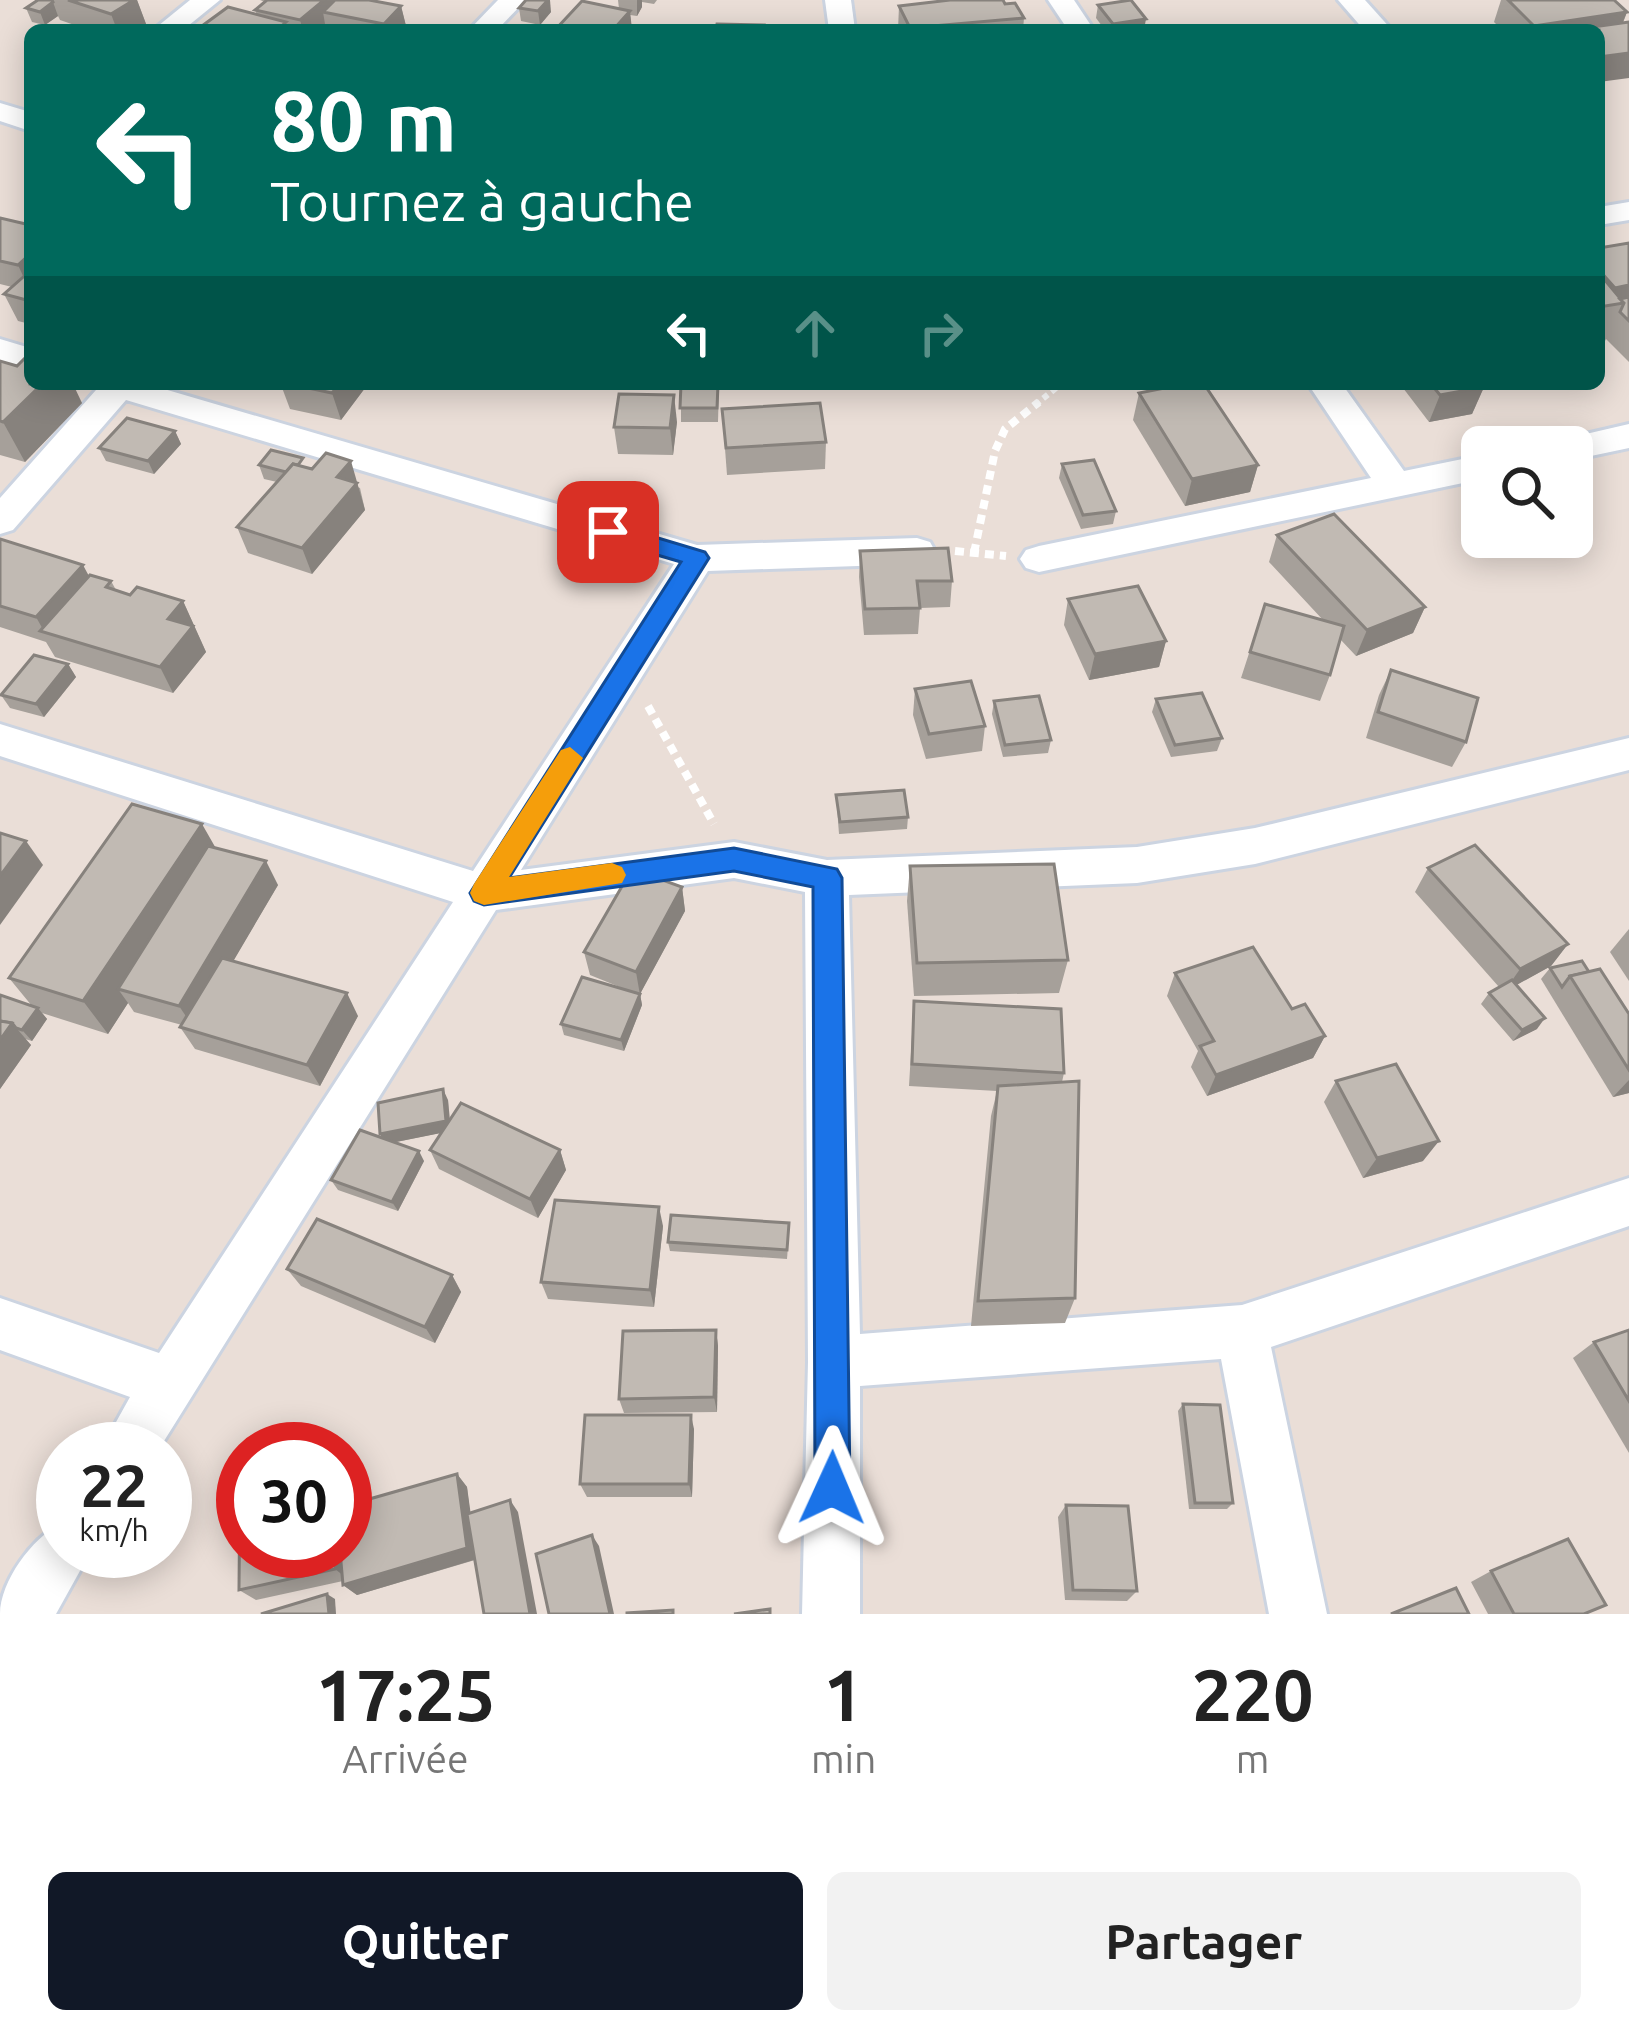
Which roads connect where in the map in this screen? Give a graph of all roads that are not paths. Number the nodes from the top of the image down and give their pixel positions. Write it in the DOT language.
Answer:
graph roads {
  1 [pos="207,0"];
  2 [pos="513,0"];
  3 [pos="1351,0"];
  4 [pos="174,24"];
  5 [pos="488,24"];
  6 [pos="1373,24"];
  7 [pos="112,390"];
  8 [pos="133,390"];
  9 [pos="1329,390"];
  10 [pos="1629,436"];
  11 [pos="1593,444"];
  12 [pos="1461,471"];
  13 [pos="1395,485"];
  14 [pos="0,521"];
  15 [pos="958,552"];
  16 [pos="697,558"];
  17 [pos="1040,559"];
  18 [pos="0,740"];
  19 [pos="1629,754"];
  20 [pos="827,878"];
  21 [pos="484,893"];
  22 [pos="1629,1202"];
  23 [pos="0,1324"];
  24 [pos="1242,1331"];
  25 [pos="834,1362"];
  26 [pos="170,1384"];
  27 [pos="145,1422"];
  28 [pos="46,1578"];
  29 [pos="23,1614"];
  30 [pos="831,1614"];
  31 [pos="1298,1614"];
  1 -- 4 [label="street"];
  2 -- 5 [label="street"];
  3 -- 6 [label="street"];
  7 -- 14 [label="street"];
  8 -- 16 [label="street"];
  9 -- 13 [label="street"];
  10 -- 11 [label="street"];
  12 -- 13 [label="street"];
  13 -- 17 [label="street"];
  15 -- 16 [label="street"];
  16 -- 21 [label="street"];
  18 -- 21 [label="street"];
  19 -- 20 [label="street"];
  20 -- 21 [label="street"];
  20 -- 25 [label="street"];
  21 -- 26 [label="street"];
  22 -- 24 [label="street"];
  23 -- 26 [label="street"];
  24 -- 25 [label="street"];
  24 -- 31 [label="street"];
  25 -- 30 [label="street"];
  26 -- 27 [label="street"];
  28 -- 29 [label="street"];
}
